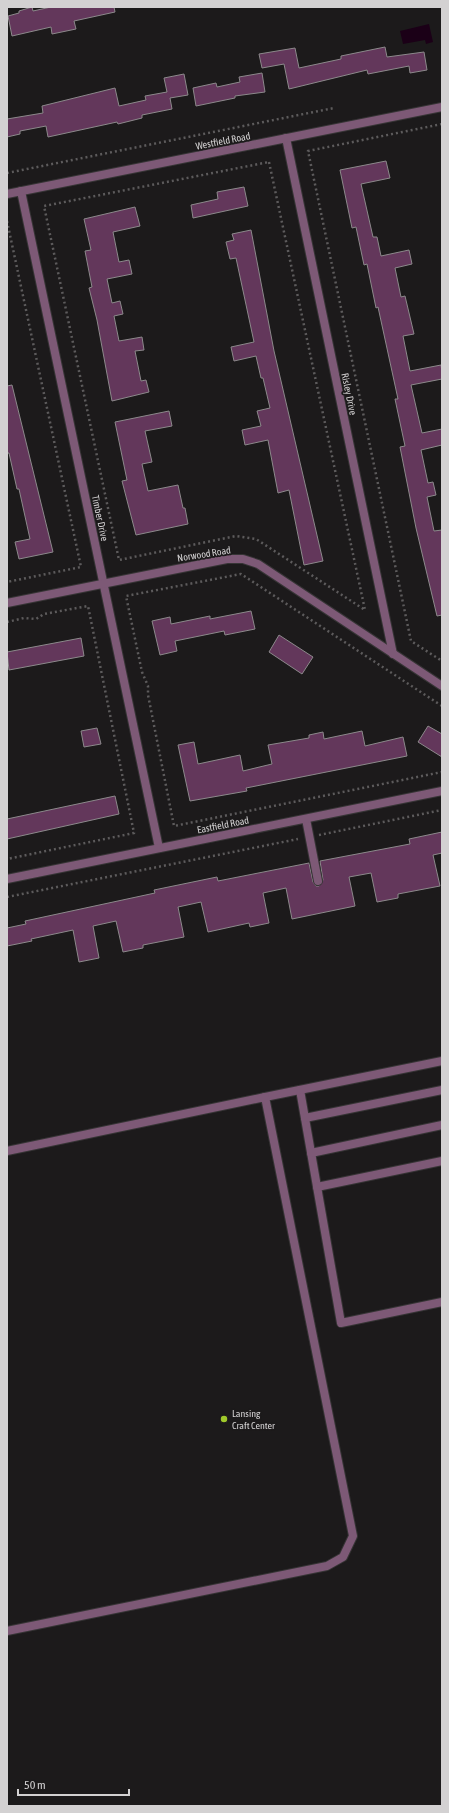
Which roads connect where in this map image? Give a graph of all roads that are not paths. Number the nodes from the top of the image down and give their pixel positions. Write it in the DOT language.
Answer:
graph roads {
  1 [pos="442,107"];
  2 [pos="286,138"];
  3 [pos="21,191"];
  4 [pos="7,194"];
  5 [pos="103,583"];
  6 [pos="7,603"];
  7 [pos="393,654"];
  8 [pos="442,686"];
  9 [pos="442,791"];
  10 [pos="306,819"];
  11 [pos="159,848"];
  12 [pos="7,879"];
  13 [pos="318,881"];
  14 [pos="442,1062"];
  15 [pos="300,1090"];
  16 [pos="442,1090"];
  17 [pos="265,1097"];
  18 [pos="305,1118"];
  19 [pos="442,1125"];
  20 [pos="7,1151"];
  21 [pos="311,1153"];
  22 [pos="442,1161"];
  23 [pos="317,1187"];
  24 [pos="442,1302"];
  25 [pos="7,1631"];
  1 -- 2 [label="street, Westfield Road"];
  2 -- 3 [label="street, Westfield Road"];
  2 -- 7 [label="street, Risley Drive"];
  3 -- 4 [label="street, Westfield Road"];
  3 -- 5 [label="street, Timber Drive"];
  5 -- 6 [label="street, Norwood Road"];
  5 -- 7 [label="street, Norwood Road"];
  5 -- 11 [label="street, Timber Drive"];
  7 -- 8 [label="street, Norwood Road"];
  9 -- 10 [label="street, Eastfield Road"];
  10 -- 11 [label="street, Eastfield Road"];
  10 -- 13 [label="street"];
  11 -- 12 [label="street, Eastfield Road"];
  14 -- 15 [label="street"];
  15 -- 17 [label="street"];
  15 -- 18 [label="street"];
  16 -- 18 [label="street"];
  17 -- 20 [label="street"];
  17 -- 25 [label="street"];
  18 -- 21 [label="street"];
  19 -- 21 [label="street"];
  21 -- 23 [label="street"];
  22 -- 23 [label="street"];
  23 -- 24 [label="street"];
}
